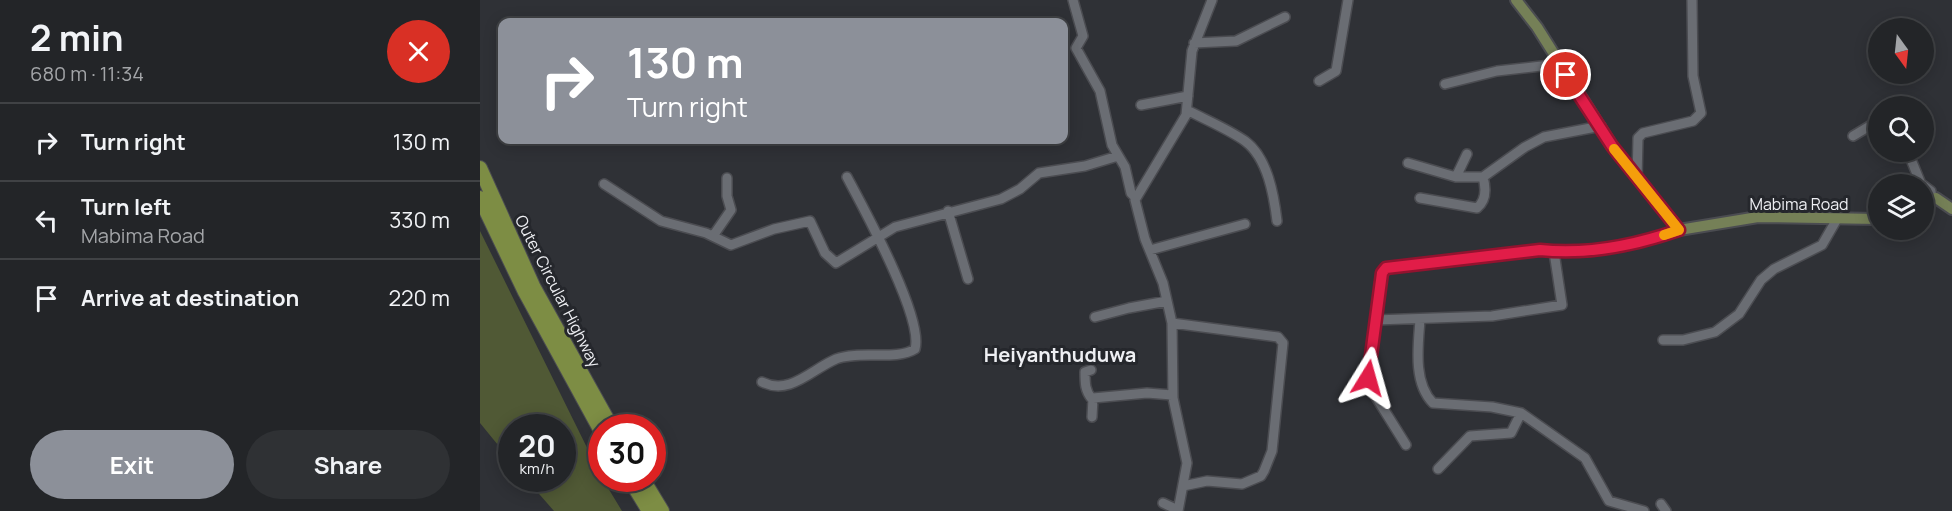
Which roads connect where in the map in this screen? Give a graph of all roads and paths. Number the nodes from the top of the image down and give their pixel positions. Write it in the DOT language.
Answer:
graph roads {
  1 [pos="1073,0"];
  2 [pos="1212,0"];
  3 [pos="1348,0"];
  4 [pos="1516,0"];
  5 [pos="1692,0"];
  6 [pos="1285,17"];
  7 [pos="1194,43"];
  8 [pos="1559,64"];
  9 [pos="1319,81"];
  10 [pos="1445,84"];
  11 [pos="1188,96"];
  12 [pos="1141,105"];
  13 [pos="1187,110"];
  14 [pos="1601,126"];
  15 [pos="1868,127"];
  16 [pos="1853,136"];
  17 [pos="1467,154"];
  18 [pos="1118,156"];
  19 [pos="1408,163"];
  20 [pos="480,168"];
  21 [pos="847,177"];
  22 [pos="1456,177"];
  23 [pos="1483,177"];
  24 [pos="727,178"];
  25 [pos="1637,179"];
  26 [pos="604,184"];
  27 [pos="1136,197"];
  28 [pos="480,198"];
  29 [pos="1420,198"];
  30 [pos="1934,201"];
  31 [pos="1952,209"];
  32 [pos="948,211"];
  33 [pos="1837,219"];
  34 [pos="1868,219"];
  35 [pos="1277,221"];
  36 [pos="1245,224"];
  37 [pos="1679,230"];
  38 [pos="713,236"];
  39 [pos="878,237"];
  40 [pos="1150,250"];
  41 [pos="1554,252"];
  42 [pos="968,279"];
  43 [pos="1167,301"];
  44 [pos="1095,317"];
  45 [pos="1376,320"];
  46 [pos="1420,320"];
  47 [pos="1172,323"];
  48 [pos="1663,340"];
  49 [pos="1091,370"];
  50 [pos="762,382"];
  51 [pos="1172,395"];
  52 [pos="1092,399"];
  53 [pos="1521,413"];
  54 [pos="592,414"];
  55 [pos="604,414"];
  56 [pos="1092,417"];
  57 [pos="1406,445"];
  58 [pos="1438,469"];
  59 [pos="1183,486"];
  60 [pos="637,492"];
  61 [pos="650,492"];
  62 [pos="1163,503"];
  63 [pos="1178,510"];
  64 [pos="649,511"];
  65 [pos="662,511"];
  66 [pos="1644,511"];
  1 -- 18 [label="street"];
  2 -- 7 [label="street"];
  3 -- 9 [label="street"];
  4 -- 8 [label="main road"];
  5 -- 25 [label="street"];
  6 -- 7 [label="street"];
  7 -- 11 [label="street"];
  8 -- 10 [label="street"];
  8 -- 14 [label="main road"];
  11 -- 12 [label="street"];
  11 -- 13 [label="street"];
  13 -- 27 [label="street"];
  13 -- 35 [label="street"];
  14 -- 23 [label="street"];
  14 -- 25 [label="main road"];
  15 -- 16 [label="street"];
  17 -- 22 [label="street"];
  18 -- 27 [label="street"];
  18 -- 32 [label="street"];
  19 -- 22 [label="street"];
  20 -- 55 [label="highway, Outer Circular Highway"];
  21 -- 39 [label="street"];
  22 -- 23 [label="street"];
  23 -- 29 [label="street"];
  24 -- 38 [label="street"];
  25 -- 37 [label="main road"];
  26 -- 38 [label="street"];
  27 -- 40 [label="street"];
  28 -- 54 [label="highway, Outer Circular Highway"];
  30 -- 31 [label="main road"];
  32 -- 39 [label="street"];
  32 -- 42 [label="street"];
  33 -- 34 [label="main road, Mabima Road"];
  33 -- 37 [label="main road, Mabima Road"];
  33 -- 48 [label="street"];
  36 -- 40 [label="street"];
  37 -- 41 [label="street"];
  38 -- 39 [label="street"];
  39 -- 50 [label="street"];
  40 -- 43 [label="street"];
  41 -- 45 [label="street"];
  41 -- 46 [label="street"];
  43 -- 44 [label="street"];
  43 -- 47 [label="street"];
  45 -- 46 [label="street"];
  45 -- 57 [label="street"];
  46 -- 53 [label="street"];
  47 -- 51 [label="street"];
  47 -- 59 [label="street"];
  49 -- 52 [label="street"];
  51 -- 52 [label="street"];
  51 -- 59 [label="street"];
  52 -- 56 [label="street"];
  53 -- 58 [label="street"];
  53 -- 66 [label="street"];
  59 -- 63 [label="street"];
  60 -- 64 [label="highway"];
  61 -- 65 [label="highway"];
  62 -- 63 [label="street"];
}
